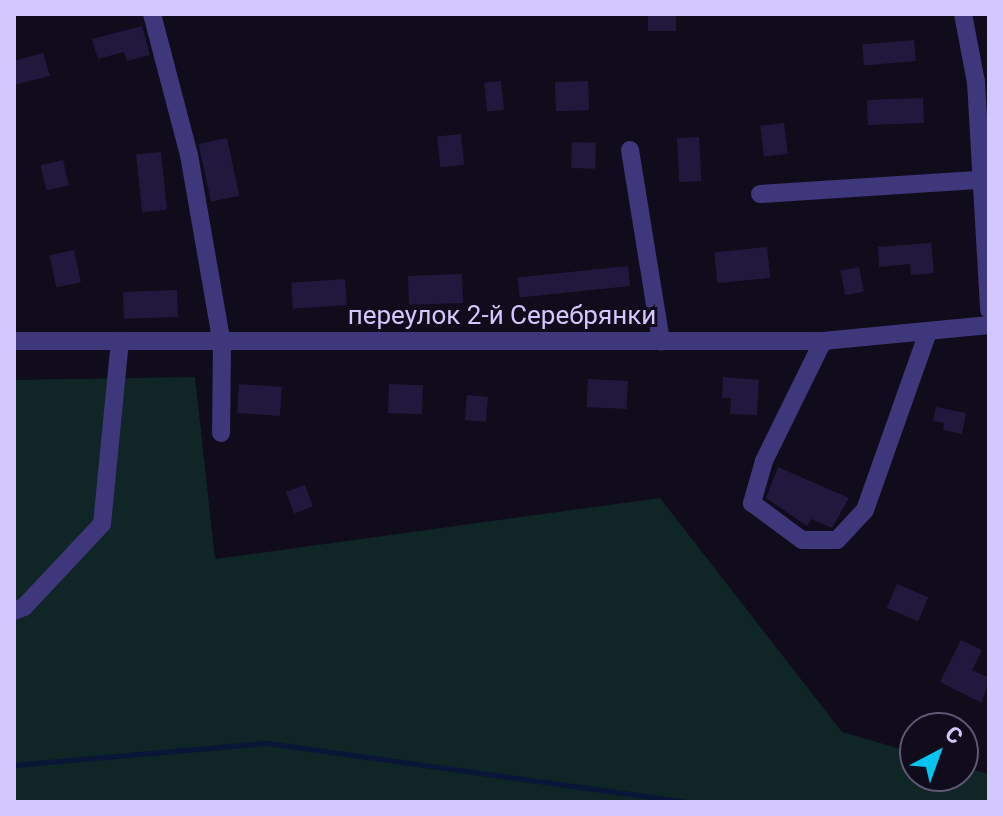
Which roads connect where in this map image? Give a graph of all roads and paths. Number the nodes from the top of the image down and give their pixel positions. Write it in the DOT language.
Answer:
graph roads {
  1 [pos="152,14"];
  2 [pos="963,14"];
  3 [pos="630,150"];
  4 [pos="984,179"];
  5 [pos="760,194"];
  6 [pos="989,310"];
  7 [pos="989,325"];
  8 [pos="928,332"];
  9 [pos="14,341"];
  10 [pos="120,341"];
  11 [pos="823,341"];
  12 [pos="661,342"];
  13 [pos="222,344"];
  14 [pos="221,433"];
  15 [pos="14,611"];
  1 -- 13 [label="street"];
  2 -- 4 [label="street"];
  3 -- 12 [label="street"];
  4 -- 5 [label="street"];
  4 -- 6 [label="street"];
  7 -- 8 [label="street, переулок 2-й Серебрянки"];
  8 -- 11 [label="street, переулок 2-й Серебрянки"];
  8 -- 11 [label="street"];
  9 -- 10 [label="street, переулок 2-й Серебрянки"];
  10 -- 13 [label="street, переулок 2-й Серебрянки"];
  10 -- 15 [label="street"];
  11 -- 12 [label="street, переулок 2-й Серебрянки"];
  12 -- 13 [label="street, переулок 2-й Серебрянки"];
  13 -- 14 [label="street"];
}
